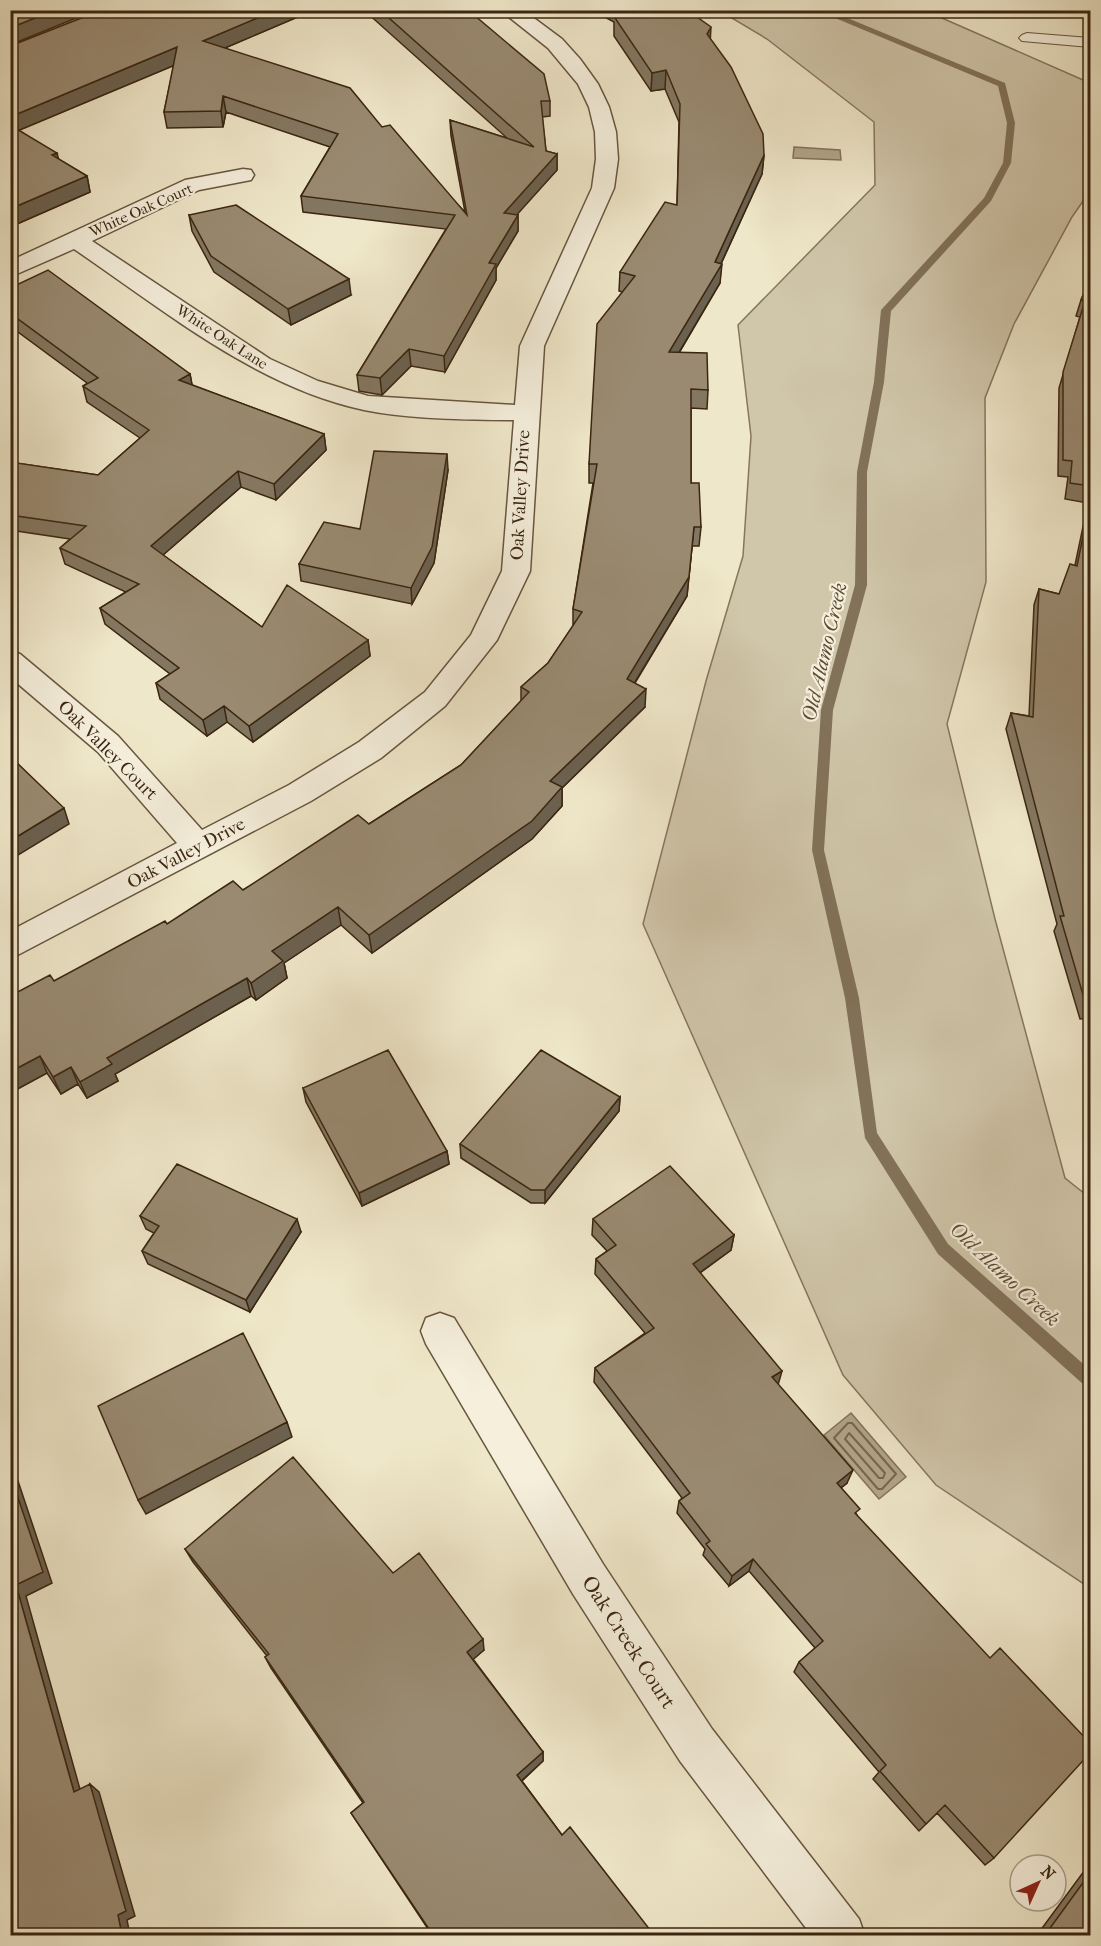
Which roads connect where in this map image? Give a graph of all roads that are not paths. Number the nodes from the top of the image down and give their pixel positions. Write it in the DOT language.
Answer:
graph roads {
  1 [pos="509,10"];
  2 [pos="1027,38"];
  3 [pos="1090,43"];
  4 [pos="243,175"];
  5 [pos="76,240"];
  6 [pos="10,270"];
  7 [pos="525,412"];
  8 [pos="10,661"];
  9 [pos="198,846"];
  10 [pos="10,946"];
  11 [pos="440,1331"];
  12 [pos="842,1935"];
  1 -- 7 [label="street, Oak Valley Drive"];
  2 -- 3 [label="lane"];
  4 -- 5 [label="street, White Oak Court"];
  5 -- 6 [label="street"];
  5 -- 7 [label="street, White Oak Lane"];
  7 -- 9 [label="street, Oak Valley Drive"];
  8 -- 9 [label="street, Oak Valley Court"];
  9 -- 10 [label="street, Oak Valley Drive"];
  11 -- 12 [label="street, Oak Creek Court"];
}
